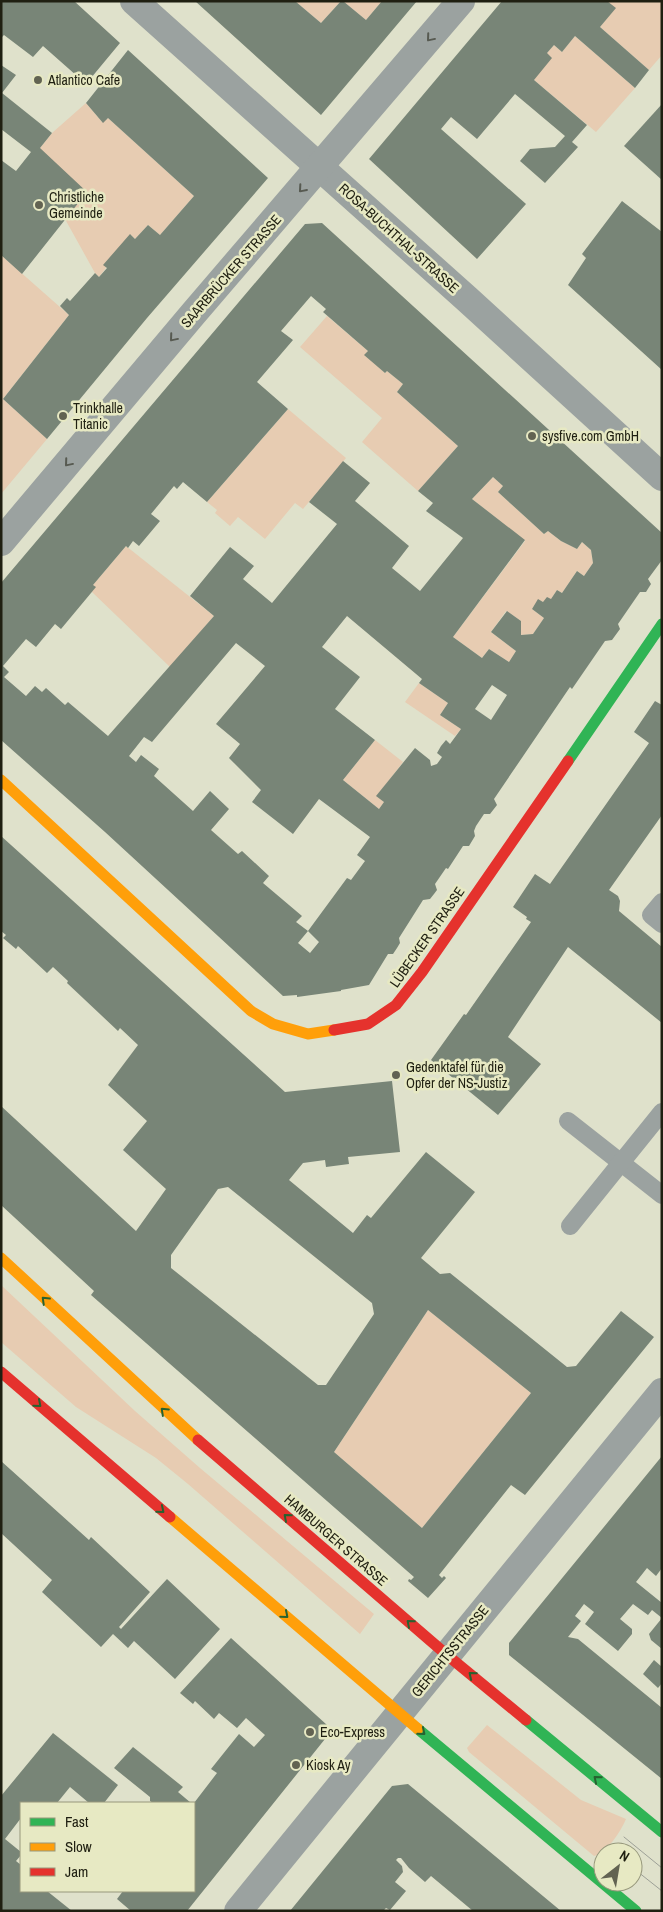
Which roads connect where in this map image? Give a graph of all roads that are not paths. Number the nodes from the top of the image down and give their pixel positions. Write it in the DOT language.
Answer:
graph roads {
  1 [pos="134,1"];
  2 [pos="461,1"];
  3 [pos="320,168"];
  4 [pos="662,477"];
  5 [pos="1,542"];
  6 [pos="662,624"];
  7 [pos="1,780"];
  8 [pos="662,902"];
  9 [pos="662,924"];
  10 [pos="662,1112"];
  11 [pos="568,1121"];
  12 [pos="621,1162"];
  13 [pos="662,1195"];
  14 [pos="570,1226"];
  15 [pos="1,1258"];
  16 [pos="1,1372"];
  17 [pos="662,1392"];
  18 [pos="447,1655"];
  19 [pos="399,1713"];
  20 [pos="662,1832"];
  21 [pos="238,1911"];
  22 [pos="636,1911"];
  1 -- 3 [label="street, ROSA-BUCHTHAL-STRASSE"];
  2 -- 3 [label="street, SAARBRÜCKER STRASSE, one-way"];
  3 -- 4 [label="street, ROSA-BUCHTHAL-STRASSE"];
  3 -- 5 [label="street, SAARBRÜCKER STRASSE, one-way"];
  6 -- 7 [label="main road, LÜBECKER STRASSE"];
  8 -- 9 [label="lane"];
  10 -- 12 [label="lane"];
  11 -- 12 [label="lane"];
  12 -- 13 [label="lane"];
  12 -- 14 [label="lane"];
  18 -- 15 [label="main road, HAMBURGER STRASSE, one-way"];
  16 -- 19 [label="main road, one-way"];
  17 -- 18 [label="street, GERICHTSSTRASSE"];
  18 -- 19 [label="street, GERICHTSSTRASSE"];
  20 -- 18 [label="main road, HAMBURGER STRASSE, one-way"];
  19 -- 21 [label="street, GERICHTSSTRASSE"];
  19 -- 22 [label="main road, one-way"];
}
